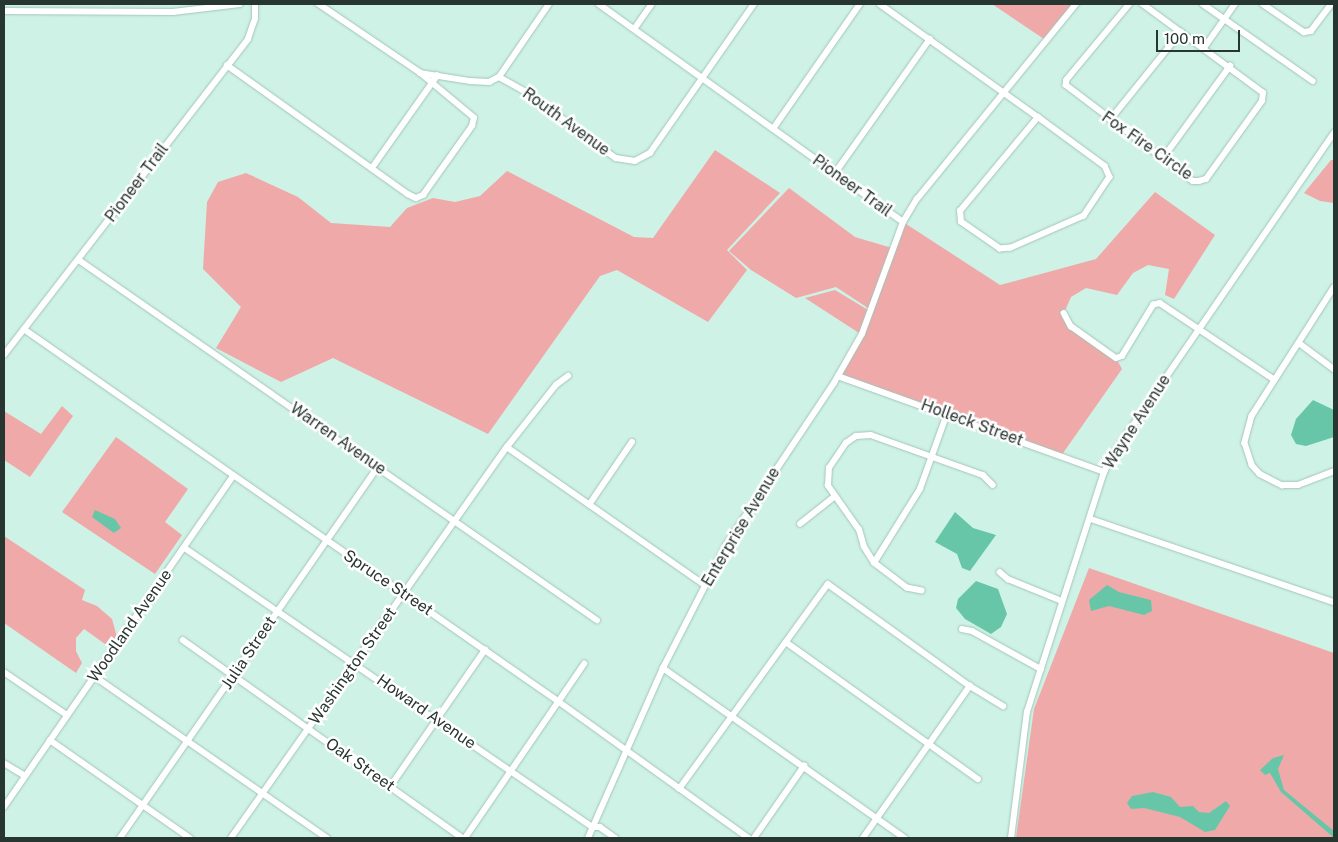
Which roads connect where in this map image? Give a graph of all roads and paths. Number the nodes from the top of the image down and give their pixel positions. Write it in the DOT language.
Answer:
graph roads {
  1 [pos="240,4"];
  2 [pos="255,4"];
  3 [pos="318,4"];
  4 [pos="549,4"];
  5 [pos="599,4"];
  6 [pos="652,4"];
  7 [pos="754,4"];
  8 [pos="860,4"];
  9 [pos="880,4"];
  10 [pos="1076,4"];
  11 [pos="1130,4"];
  12 [pos="1142,4"];
  13 [pos="1204,4"];
  14 [pos="1235,4"];
  15 [pos="1263,4"];
  16 [pos="1330,4"];
  17 [pos="4,11"];
  18 [pos="1224,19"];
  19 [pos="635,28"];
  20 [pos="1181,32"];
  21 [pos="930,39"];
  22 [pos="1204,48"];
  23 [pos="227,65"];
  24 [pos="1230,66"];
  25 [pos="420,73"];
  26 [pos="437,76"];
  27 [pos="499,77"];
  28 [pos="702,77"];
  29 [pos="1312,81"];
  30 [pos="431,84"];
  31 [pos="1004,93"];
  32 [pos="1038,117"];
  33 [pos="1110,120"];
  34 [pos="773,129"];
  35 [pos="1334,133"];
  36 [pos="1163,158"];
  37 [pos="372,168"];
  38 [pos="835,173"];
  39 [pos="903,222"];
  40 [pos="79,260"];
  41 [pos="1334,288"];
  42 [pos="1064,313"];
  43 [pos="1200,327"];
  44 [pos="24,329"];
  45 [pos="1299,343"];
  46 [pos="4,355"];
  47 [pos="1334,369"];
  48 [pos="568,376"];
  49 [pos="838,376"];
  50 [pos="1275,380"];
  51 [pos="947,414"];
  52 [pos="632,442"];
  53 [pos="507,447"];
  54 [pos="933,456"];
  55 [pos="378,467"];
  56 [pos="1334,471"];
  57 [pos="1104,472"];
  58 [pos="233,476"];
  59 [pos="993,485"];
  60 [pos="834,497"];
  61 [pos="589,505"];
  62 [pos="1091,519"];
  63 [pos="454,521"];
  64 [pos="800,524"];
  65 [pos="326,541"];
  66 [pos="185,548"];
  67 [pos="874,563"];
  68 [pos="1000,572"];
  69 [pos="705,585"];
  70 [pos="922,591"];
  71 [pos="404,593"];
  72 [pos="1062,601"];
  73 [pos="1334,602"];
  74 [pos="277,612"];
  75 [pos="597,620"];
  76 [pos="962,629"];
  77 [pos="183,640"];
  78 [pos="786,642"];
  79 [pos="485,650"];
  80 [pos="354,664"];
  81 [pos="584,664"];
  82 [pos="663,668"];
  83 [pos="1041,669"];
  84 [pos="4,672"];
  85 [pos="94,676"];
  86 [pos="234,676"];
  87 [pos="970,686"];
  88 [pos="558,701"];
  89 [pos="1003,706"];
  90 [pos="68,715"];
  91 [pos="731,716"];
  92 [pos="437,719"];
  93 [pos="309,729"];
  94 [pos="50,740"];
  95 [pos="188,741"];
  96 [pos="929,744"];
  97 [pos="625,750"];
  98 [pos="4,763"];
  99 [pos="804,766"];
  100 [pos="511,771"];
  101 [pos="24,775"];
  102 [pos="978,779"];
  103 [pos="390,787"];
  104 [pos="680,789"];
  105 [pos="262,793"];
  106 [pos="143,806"];
  107 [pos="4,807"];
  108 [pos="877,819"];
  109 [pos="592,827"];
  110 [pos="120,838"];
  111 [pos="190,838"];
  112 [pos="231,838"];
  113 [pos="327,838"];
  114 [pos="464,838"];
  115 [pos="588,838"];
  116 [pos="616,838"];
  117 [pos="749,838"];
  118 [pos="754,838"];
  119 [pos="863,838"];
  120 [pos="905,838"];
  121 [pos="1012,838"];
  1 -- 17 [label="street"];
  2 -- 23 [label="street, Pioneer Trail"];
  3 -- 25 [label="street"];
  4 -- 27 [label="street"];
  5 -- 19 [label="street, Pioneer Trail"];
  6 -- 19 [label="street"];
  7 -- 28 [label="street"];
  8 -- 34 [label="street"];
  9 -- 21 [label="street"];
  10 -- 31 [label="street, Pioneer Trail"];
  11 -- 33 [label="street, Fox Fire Circle"];
  12 -- 20 [label="street, Fox Fire Circle"];
  13 -- 18 [label="street"];
  14 -- 18 [label="street"];
  15 -- 16 [label="street"];
  18 -- 22 [label="street"];
  18 -- 29 [label="street"];
  19 -- 28 [label="street, Pioneer Trail"];
  20 -- 22 [label="street, Fox Fire Circle"];
  20 -- 33 [label="street"];
  21 -- 31 [label="street"];
  21 -- 38 [label="street"];
  22 -- 24 [label="street, Fox Fire Circle"];
  23 -- 37 [label="street"];
  23 -- 40 [label="street, Pioneer Trail"];
  24 -- 36 [label="street"];
  24 -- 36 [label="street, Fox Fire Circle"];
  25 -- 26 [label="street"];
  25 -- 30 [label="street"];
  26 -- 27 [label="street"];
  26 -- 30 [label="street"];
  27 -- 28 [label="street, Routh Avenue"];
  28 -- 34 [label="street, Pioneer Trail"];
  30 -- 37 [label="street"];
  30 -- 37 [label="street"];
  31 -- 32 [label="street"];
  31 -- 39 [label="street, Pioneer Trail"];
  32 -- 32 [label="street"];
  33 -- 36 [label="street, Fox Fire Circle"];
  34 -- 38 [label="street, Pioneer Trail"];
  35 -- 43 [label="street, Wayne Avenue"];
  38 -- 39 [label="street, Pioneer Trail"];
  39 -- 49 [label="street, Enterprise Avenue"];
  40 -- 44 [label="street, Pioneer Trail"];
  40 -- 55 [label="street, Warren Avenue"];
  41 -- 45 [label="street"];
  42 -- 43 [label="street"];
  43 -- 50 [label="street"];
  43 -- 57 [label="street, Wayne Avenue"];
  44 -- 46 [label="street, Pioneer Trail"];
  44 -- 58 [label="street, Spruce Street"];
  45 -- 47 [label="street"];
  45 -- 50 [label="street"];
  48 -- 53 [label="street, Washington Street"];
  49 -- 51 [label="street, Holleck Street"];
  49 -- 69 [label="street, Enterprise Avenue"];
  50 -- 56 [label="street"];
  51 -- 54 [label="street"];
  51 -- 57 [label="street, Holleck Street"];
  52 -- 61 [label="street"];
  53 -- 61 [label="street"];
  53 -- 63 [label="street, Washington Street"];
  54 -- 59 [label="street"];
  54 -- 60 [label="street"];
  54 -- 67 [label="street"];
  55 -- 63 [label="street, Warren Avenue"];
  55 -- 65 [label="street, Julia Street"];
  57 -- 62 [label="street, Wayne Avenue"];
  58 -- 65 [label="street, Spruce Street"];
  58 -- 66 [label="street, Woodland Avenue"];
  60 -- 64 [label="street"];
  60 -- 67 [label="street"];
  61 -- 69 [label="street"];
  62 -- 72 [label="street, Wayne Avenue"];
  62 -- 73 [label="street"];
  63 -- 71 [label="street, Washington Street"];
  63 -- 75 [label="street, Warren Avenue"];
  65 -- 71 [label="street, Spruce Street"];
  65 -- 74 [label="street, Julia Street"];
  66 -- 74 [label="street, Howard Avenue"];
  66 -- 85 [label="street, Woodland Avenue"];
  67 -- 70 [label="street"];
  68 -- 72 [label="street"];
  69 -- 82 [label="street, Enterprise Avenue"];
  71 -- 79 [label="street, Spruce Street"];
  71 -- 80 [label="street, Washington Street"];
  72 -- 83 [label="street, Wayne Avenue"];
  74 -- 80 [label="street, Howard Avenue"];
  74 -- 86 [label="street, Julia Street"];
  76 -- 83 [label="street"];
  77 -- 86 [label="street, Oak Street"];
  78 -- 87 [label="street"];
  78 -- 91 [label="street"];
  78 -- 96 [label="street"];
  79 -- 88 [label="street, Spruce Street"];
  79 -- 92 [label="street"];
  80 -- 92 [label="street, Howard Avenue"];
  80 -- 93 [label="street, Washington Street"];
  81 -- 88 [label="street"];
  82 -- 91 [label="street"];
  82 -- 97 [label="street, Enterprise Avenue"];
  83 -- 121 [label="street, Wayne Avenue"];
  84 -- 90 [label="street"];
  85 -- 90 [label="street, Woodland Avenue"];
  85 -- 95 [label="street"];
  86 -- 93 [label="street, Oak Street"];
  86 -- 95 [label="street, Julia Street"];
  87 -- 89 [label="street"];
  87 -- 96 [label="street"];
  88 -- 97 [label="street, Spruce Street"];
  88 -- 100 [label="street"];
  90 -- 94 [label="street, Woodland Avenue"];
  91 -- 99 [label="street"];
  91 -- 104 [label="street"];
  92 -- 100 [label="street, Howard Avenue"];
  92 -- 103 [label="street"];
  93 -- 103 [label="street, Oak Street"];
  93 -- 105 [label="street, Washington Street"];
  94 -- 101 [label="street, Woodland Avenue"];
  94 -- 106 [label="street"];
  95 -- 105 [label="street"];
  95 -- 106 [label="street, Julia Street"];
  96 -- 102 [label="street"];
  96 -- 108 [label="street"];
  97 -- 104 [label="street, Spruce Street"];
  97 -- 109 [label="street, Enterprise Avenue"];
  98 -- 101 [label="street"];
  99 -- 108 [label="street"];
  99 -- 118 [label="street"];
  100 -- 109 [label="street, Howard Avenue"];
  100 -- 114 [label="street"];
  101 -- 107 [label="street, Woodland Avenue"];
  103 -- 114 [label="street, Oak Street"];
  104 -- 117 [label="street, Spruce Street"];
  105 -- 112 [label="street, Washington Street"];
  105 -- 113 [label="street"];
  106 -- 110 [label="street, Julia Street"];
  106 -- 111 [label="street"];
  108 -- 119 [label="street"];
  108 -- 120 [label="street"];
  109 -- 115 [label="street, Enterprise Avenue"];
  109 -- 116 [label="street, Howard Avenue"];
}
